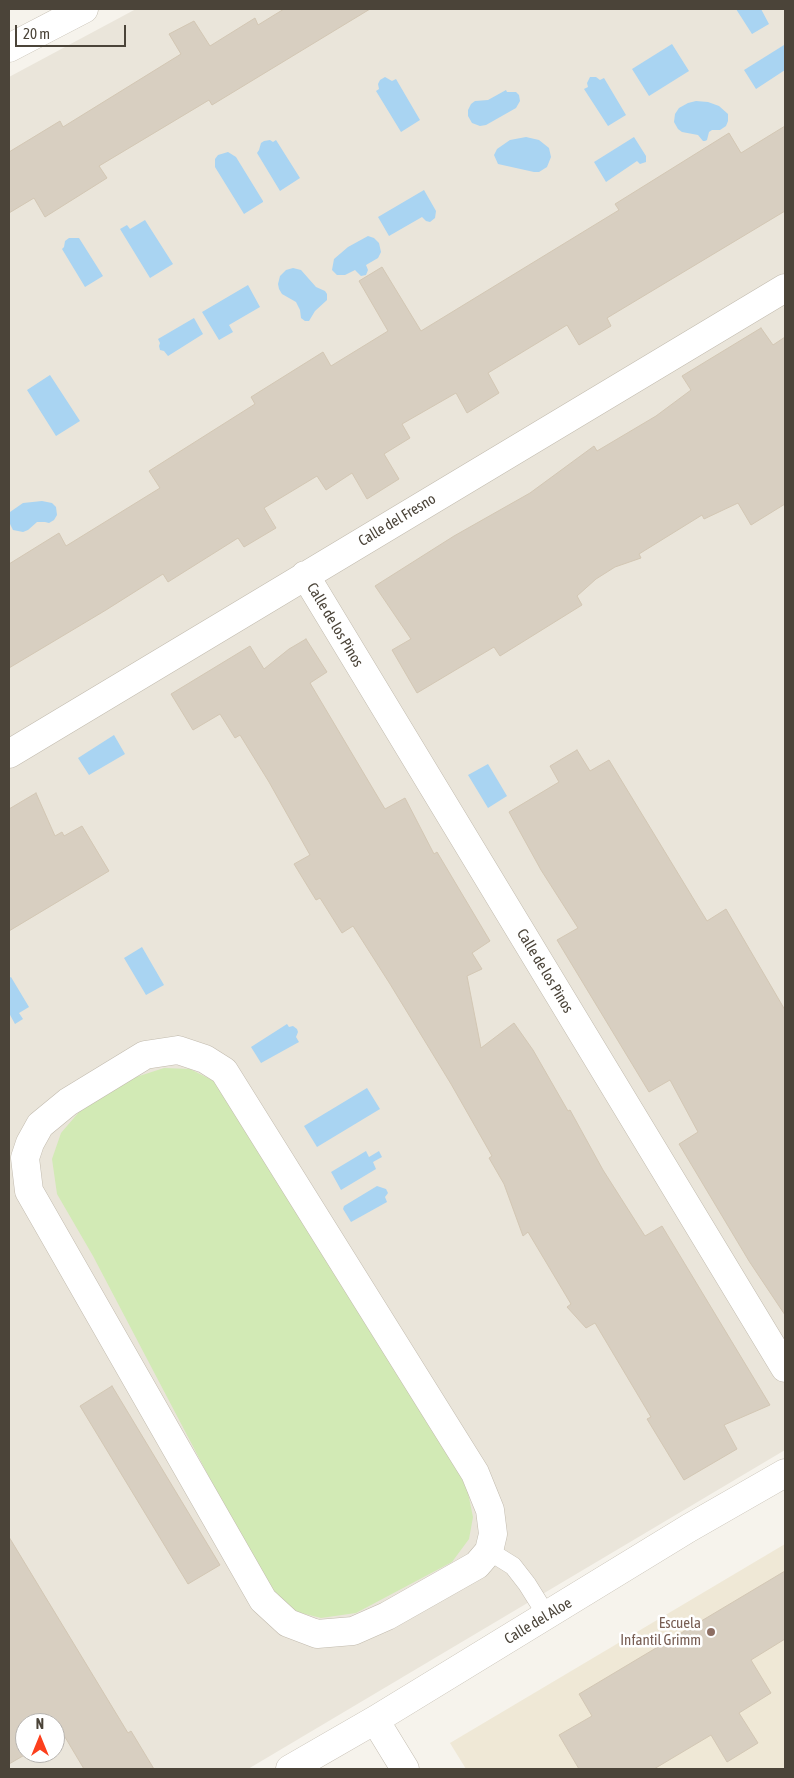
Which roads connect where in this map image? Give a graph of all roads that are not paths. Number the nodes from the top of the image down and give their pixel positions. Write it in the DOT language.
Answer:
graph roads {
  1 [pos="84,9"];
  2 [pos="9,48"];
  3 [pos="785,288"];
  4 [pos="305,575"];
  5 [pos="9,754"];
  6 [pos="785,1368"];
  7 [pos="785,1473"];
  8 [pos="489,1550"];
  9 [pos="546,1616"];
  10 [pos="376,1720"];
  11 [pos="290,1769"];
  12 [pos="405,1769"];
  1 -- 2 [label="street"];
  3 -- 4 [label="street, Calle del Fresno"];
  4 -- 5 [label="street, Calle del Fresno"];
  4 -- 6 [label="street, Calle de los Pinos"];
  7 -- 9 [label="street, Calle del Aloe"];
  8 -- 8 [label="street"];
  8 -- 9 [label="lane"];
  9 -- 10 [label="street, Calle del Aloe"];
  10 -- 11 [label="street, Calle del Aloe"];
  10 -- 12 [label="street"];
}
